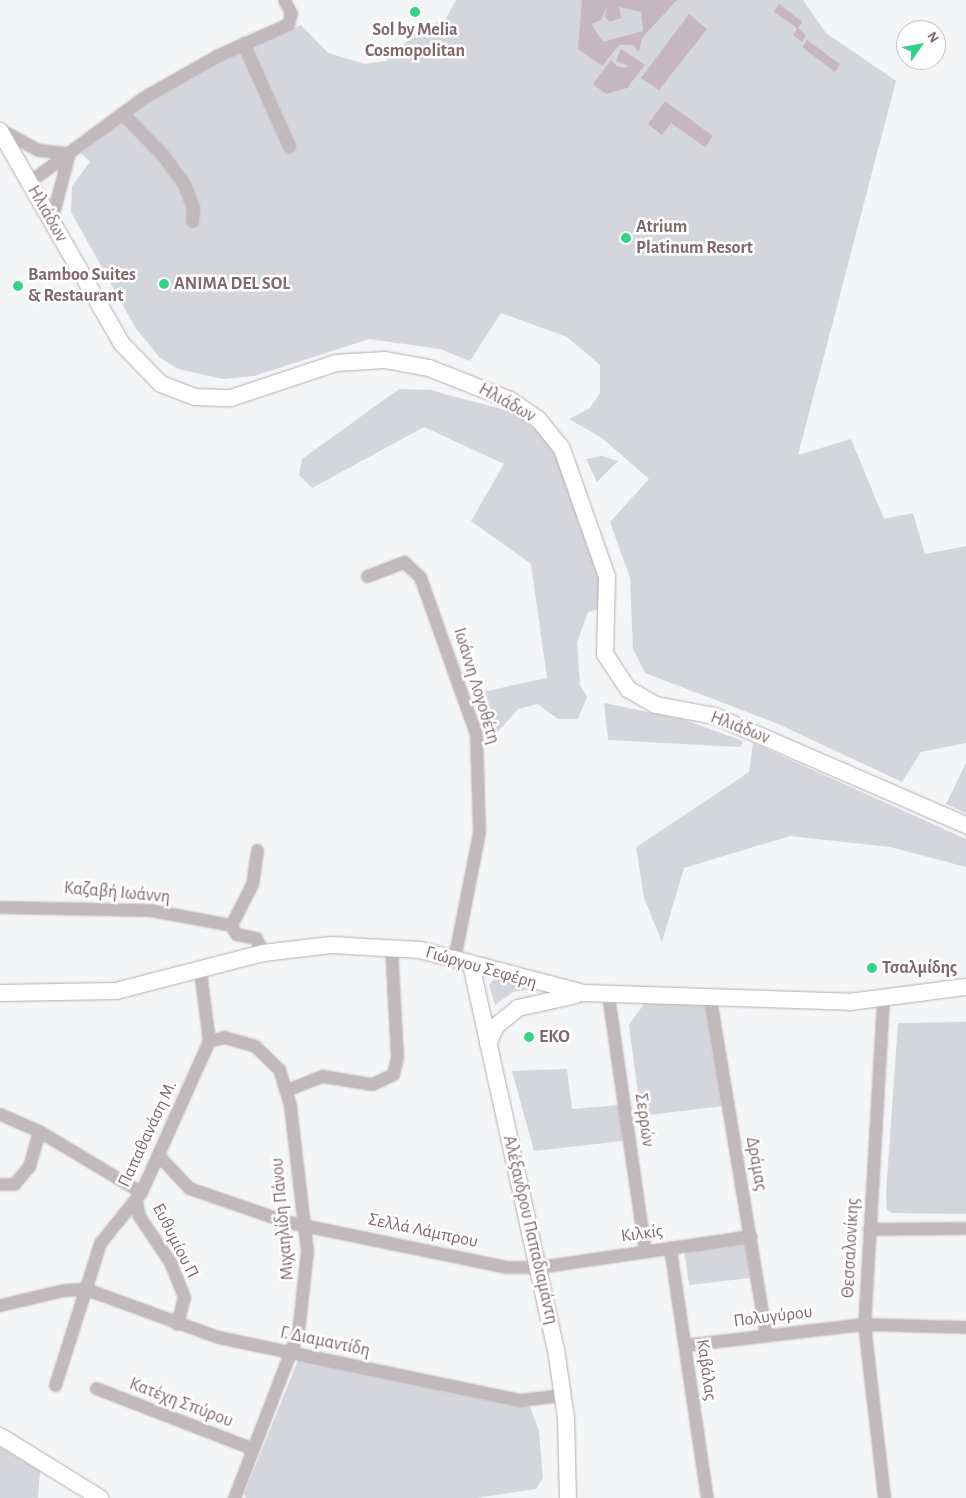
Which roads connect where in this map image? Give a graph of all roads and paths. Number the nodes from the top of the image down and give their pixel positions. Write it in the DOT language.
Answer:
graph roads {
  1 [pos="284,0"];
  2 [pos="242,43"];
  3 [pos="122,113"];
  4 [pos="0,130"];
  5 [pos="289,146"];
  6 [pos="69,153"];
  7 [pos="29,182"];
  8 [pos="51,221"];
  9 [pos="192,221"];
  10 [pos="367,576"];
  11 [pos="966,825"];
  12 [pos="257,850"];
  13 [pos="0,906"];
  14 [pos="231,925"];
  15 [pos="391,946"];
  16 [pos="263,953"];
  17 [pos="454,958"];
  18 [pos="471,964"];
  19 [pos="200,971"];
  20 [pos="966,988"];
  21 [pos="0,993"];
  22 [pos="584,993"];
  23 [pos="608,994"];
  24 [pos="710,998"];
  25 [pos="883,999"];
  26 [pos="209,1041"];
  27 [pos="488,1044"];
  28 [pos="287,1090"];
  29 [pos="0,1114"];
  30 [pos="39,1131"];
  31 [pos="159,1156"];
  32 [pos="3,1186"];
  33 [pos="139,1197"];
  34 [pos="302,1224"];
  35 [pos="966,1228"];
  36 [pos="869,1229"];
  37 [pos="750,1236"];
  38 [pos="670,1248"];
  39 [pos="645,1251"];
  40 [pos="538,1266"];
  41 [pos="86,1289"];
  42 [pos="0,1305"];
  43 [pos="177,1324"];
  44 [pos="864,1324"];
  45 [pos="966,1327"];
  46 [pos="766,1336"];
  47 [pos="685,1345"];
  48 [pos="289,1352"];
  49 [pos="55,1385"];
  50 [pos="96,1388"];
  51 [pos="563,1395"];
  52 [pos="0,1436"];
  53 [pos="252,1450"];
  54 [pos="100,1498"];
  55 [pos="234,1498"];
  56 [pos="568,1498"];
  57 [pos="707,1498"];
  58 [pos="884,1498"];
  1 -- 2 [label="street"];
  2 -- 3 [label="street"];
  2 -- 5 [label="street"];
  3 -- 6 [label="street"];
  3 -- 9 [label="street"];
  4 -- 6 [label="street"];
  4 -- 7 [label="street, Ηλιάδων"];
  6 -- 7 [label="street"];
  6 -- 8 [label="street"];
  7 -- 8 [label="street, Ηλιάδων"];
  8 -- 11 [label="street, Ηλιάδων"];
  10 -- 17 [label="street, Ιωάννη Λογοθέτη"];
  12 -- 14 [label="street"];
  13 -- 14 [label="street, Καζαβή Ιωάννη"];
  14 -- 16 [label="street"];
  15 -- 16 [label="street, Γιώργου Σεφέρη"];
  15 -- 17 [label="street, Γιώργου Σεφέρη"];
  15 -- 28 [label="street"];
  16 -- 19 [label="street, Γιώργου Σεφέρη"];
  17 -- 18 [label="street, Γιώργου Σεφέρη"];
  18 -- 22 [label="street, Γιώργου Σεφέρη"];
  18 -- 27 [label="street, Αλέξανδρου Παπαδιαμάντη"];
  19 -- 21 [label="street, Γιώργου Σεφέρη"];
  19 -- 26 [label="street"];
  20 -- 25 [label="street, Γιώργου Σεφέρη"];
  22 -- 23 [label="street, Γιώργου Σεφέρη"];
  22 -- 27 [label="street"];
  23 -- 24 [label="street, Γιώργου Σεφέρη"];
  23 -- 39 [label="street, Σερρών"];
  24 -- 25 [label="street, Γιώργου Σεφέρη"];
  24 -- 37 [label="street, Δράμας"];
  25 -- 36 [label="street, Θεσσαλονίκης"];
  26 -- 28 [label="street, Μιχαηλίδη Πάνου"];
  26 -- 31 [label="street, Παπαθανάση Μ."];
  27 -- 40 [label="street, Αλέξανδρου Παπαδιαμάντη"];
  28 -- 34 [label="street, Μιχαηλίδη Πάνου"];
  29 -- 30 [label="street"];
  30 -- 32 [label="street"];
  30 -- 33 [label="street"];
  31 -- 33 [label="street, Παπαθανάση Μ."];
  31 -- 34 [label="street, Σελλά Λάμπρου"];
  33 -- 41 [label="street, Παπαθανάση Μ."];
  33 -- 43 [label="street, Ευθυμίου Π"];
  34 -- 40 [label="street, Σελλά Λάμπρου"];
  34 -- 48 [label="street, Μιχαηλίδη Πάνου"];
  35 -- 36 [label="street"];
  36 -- 44 [label="street, Θεσσαλονίκης"];
  37 -- 38 [label="street, Κιλκίς"];
  37 -- 46 [label="street, Δράμας"];
  38 -- 39 [label="street, Κιλκίς"];
  38 -- 47 [label="street, Καβάλας"];
  39 -- 40 [label="street, Κιλκίς"];
  40 -- 51 [label="street, Αλέξανδρου Παπαδιαμάντη"];
  41 -- 42 [label="street"];
  41 -- 43 [label="street, Γ. Διαμαντίδη"];
  41 -- 49 [label="street, Παπαθανάση Μ."];
  43 -- 48 [label="street, Γ. Διαμαντίδη"];
  44 -- 45 [label="street, Πολυγύρου"];
  44 -- 46 [label="street, Πολυγύρου"];
  44 -- 58 [label="street, Θεσσαλονίκης"];
  46 -- 47 [label="street, Πολυγύρου"];
  47 -- 57 [label="street, Καβάλας"];
  48 -- 51 [label="street, Γ. Διαμαντίδη"];
  48 -- 53 [label="street, Μιχαηλίδη Πάνου"];
  50 -- 53 [label="street, Κατέχη Σπύρου"];
  51 -- 56 [label="street, Αλέξανδρου Παπαδιαμάντη"];
  52 -- 54 [label="street"];
  53 -- 55 [label="street, Μιχαηλίδη Πάνου"];
}
